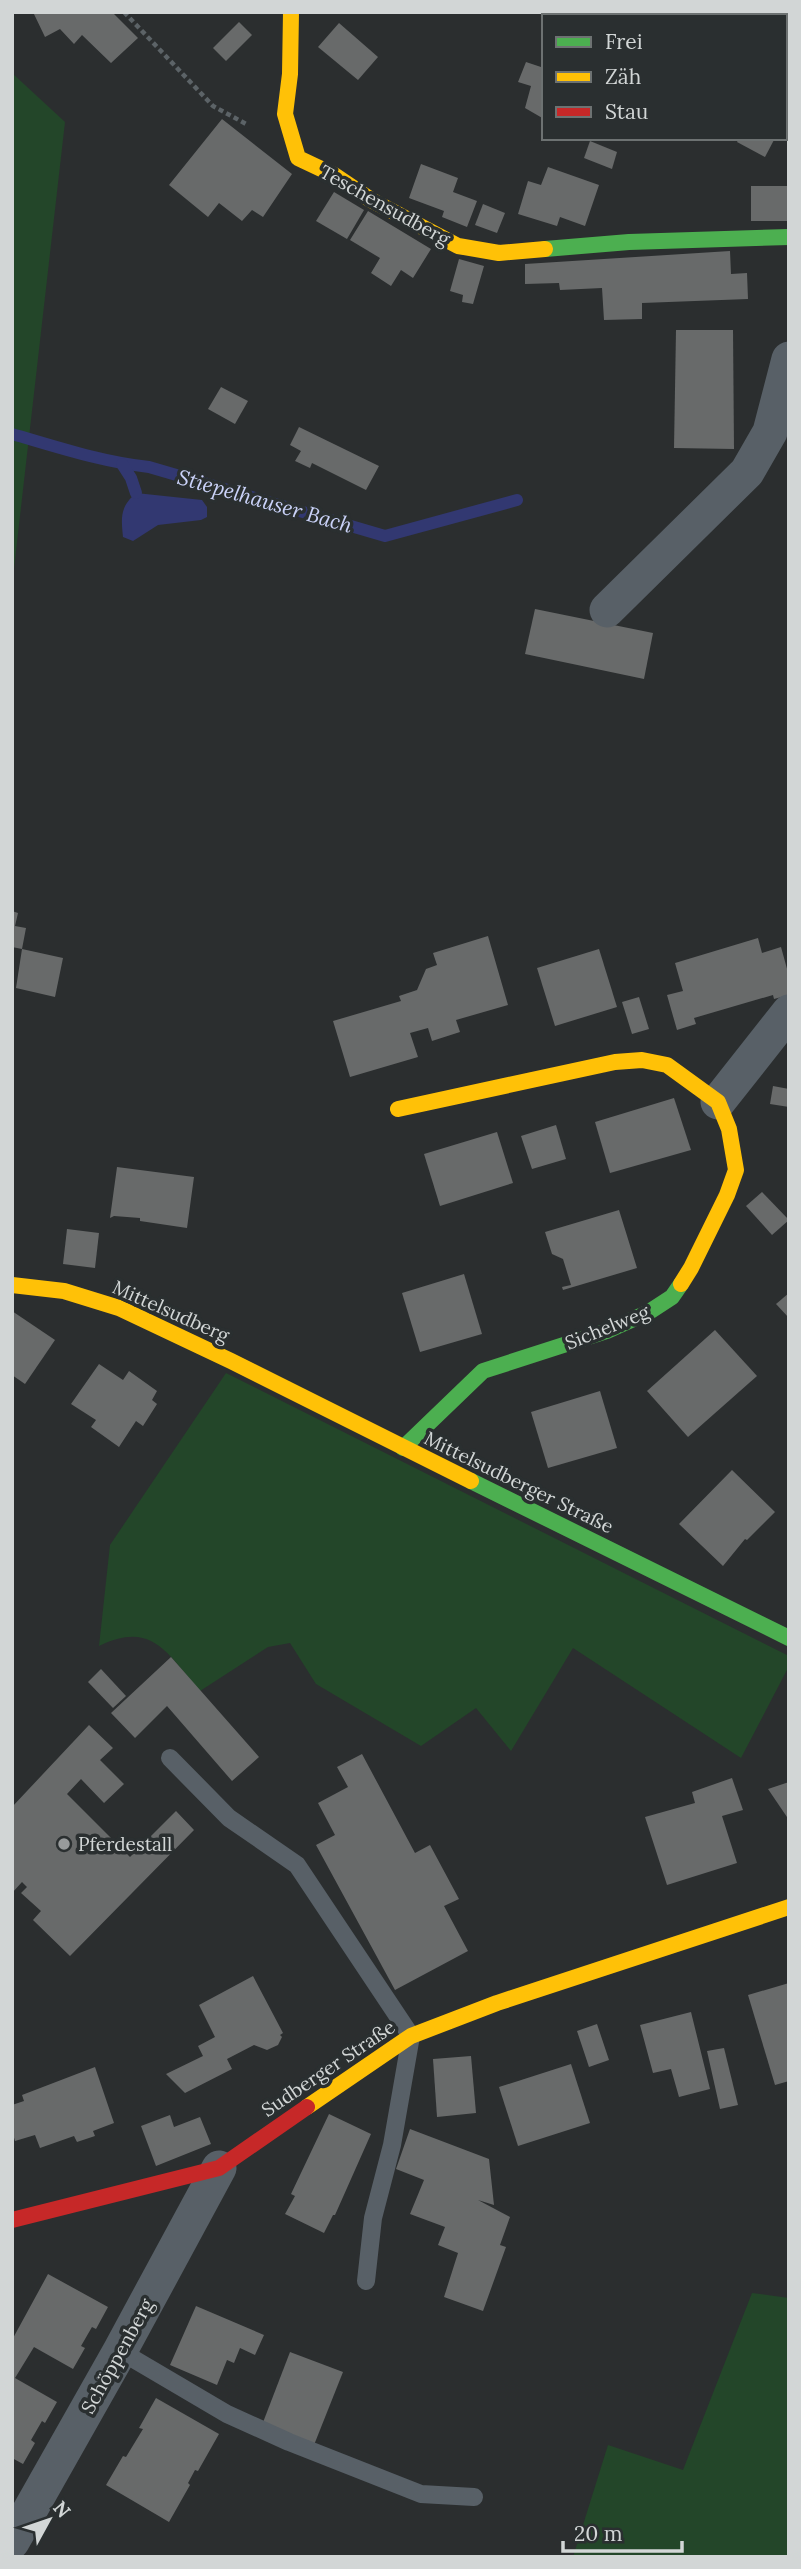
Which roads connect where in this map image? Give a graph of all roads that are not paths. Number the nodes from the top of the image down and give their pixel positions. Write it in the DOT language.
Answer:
graph roads {
  1 [pos="291,12"];
  2 [pos="789,237"];
  3 [pos="789,359"];
  4 [pos="607,610"];
  5 [pos="789,1012"];
  6 [pos="718,1102"];
  7 [pos="398,1109"];
  8 [pos="12,1285"];
  9 [pos="231,1361"];
  10 [pos="403,1448"];
  11 [pos="789,1638"];
  12 [pos="170,1758"];
  13 [pos="789,1907"];
  14 [pos="411,2036"];
  15 [pos="219,2168"];
  16 [pos="12,2220"];
  17 [pos="366,2281"];
  18 [pos="120,2351"];
  19 [pos="474,2497"];
  20 [pos="12,2542"];
  1 -- 2 [label="street, Teschensudberg"];
  3 -- 4 [label="street"];
  5 -- 6 [label="street"];
  6 -- 7 [label="street"];
  6 -- 10 [label="street, Sichelweg"];
  8 -- 9 [label="street, Mittelsudberg"];
  9 -- 10 [label="street, Mittelsudberger Straße"];
  10 -- 11 [label="street, Mittelsudberger Straße"];
  12 -- 14 [label="lane"];
  13 -- 14 [label="street, Sudberger Straße"];
  14 -- 15 [label="street, Sudberger Straße"];
  14 -- 17 [label="lane"];
  15 -- 16 [label="street, Sudberger Straße"];
  15 -- 18 [label="street, Schöppenberg"];
  18 -- 19 [label="lane"];
  18 -- 20 [label="street, Schöppenberg"];
}
